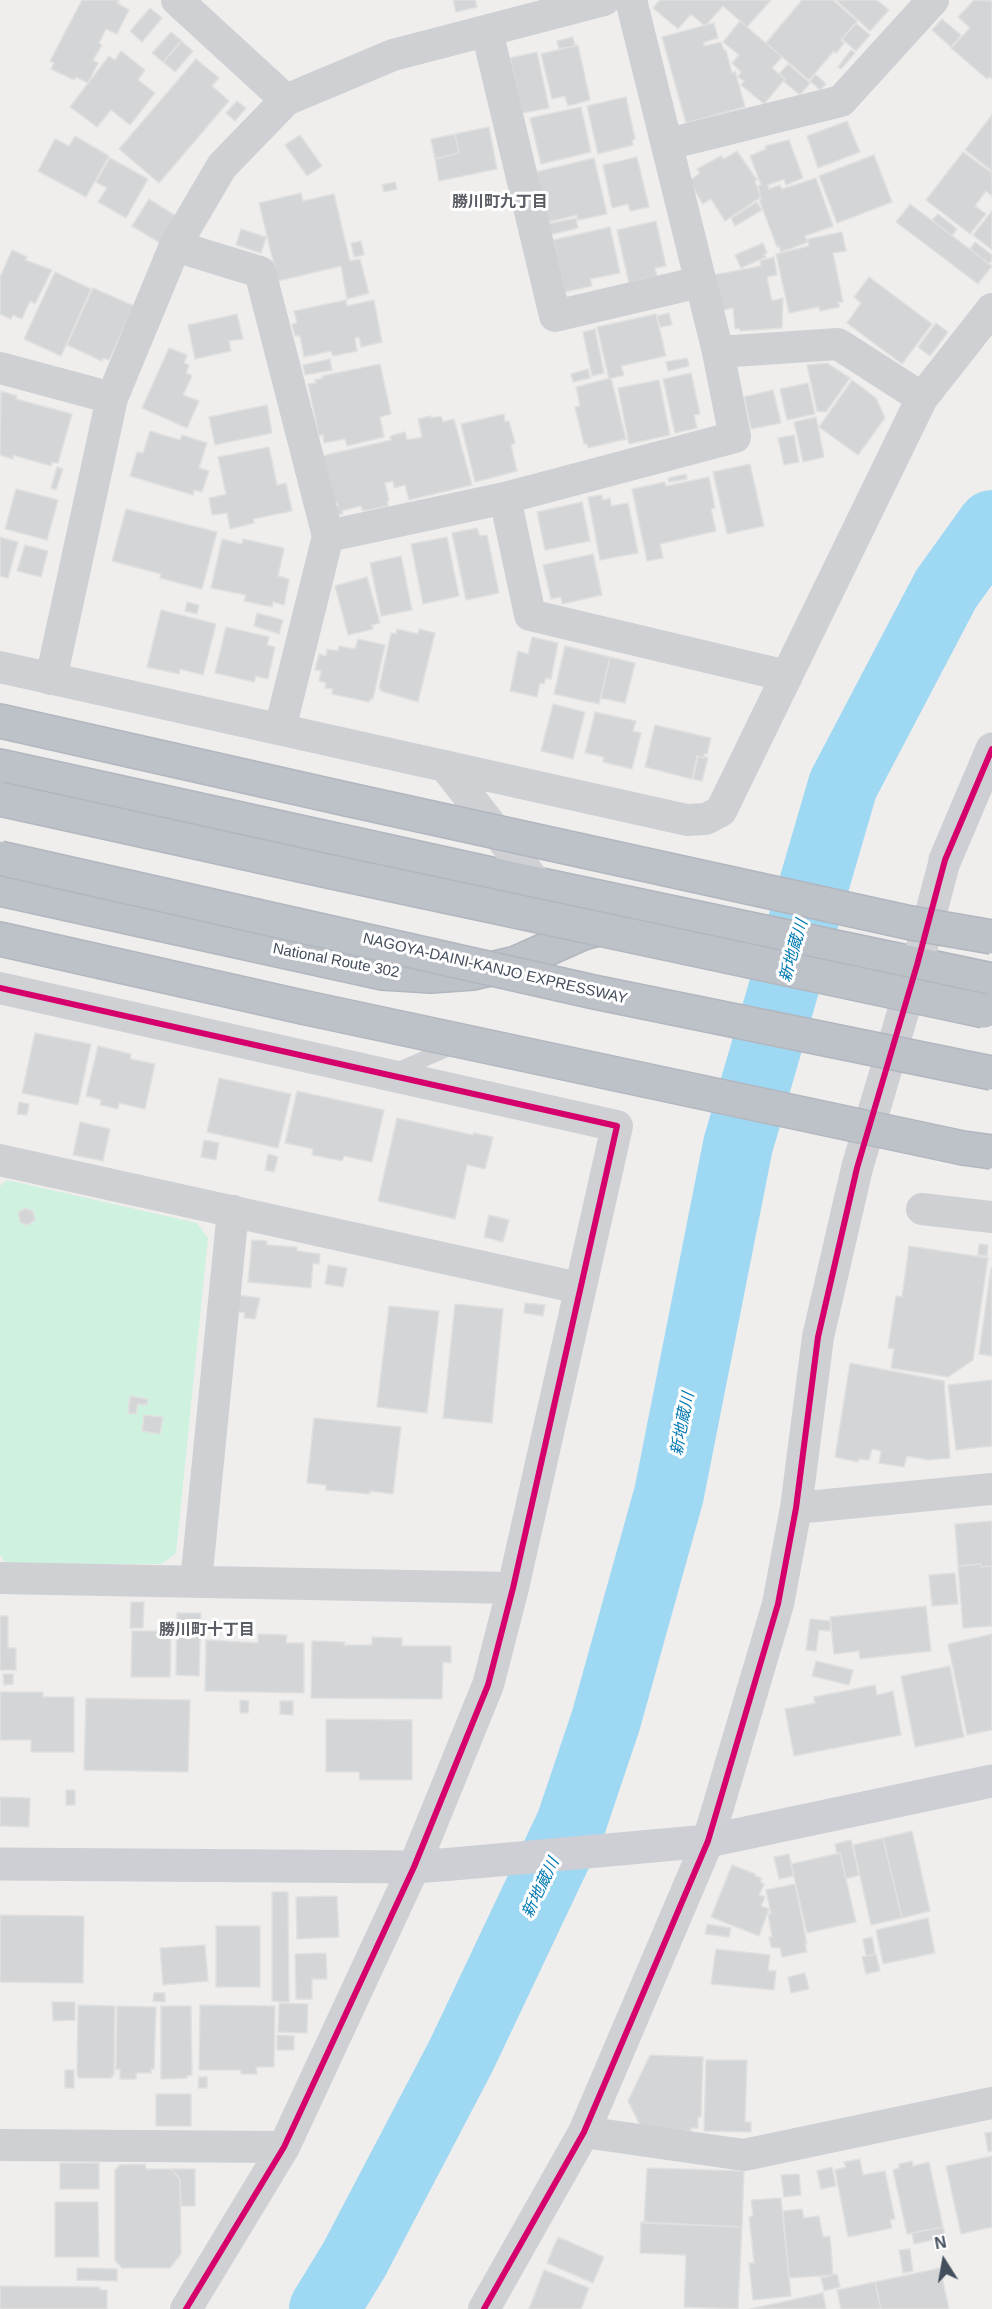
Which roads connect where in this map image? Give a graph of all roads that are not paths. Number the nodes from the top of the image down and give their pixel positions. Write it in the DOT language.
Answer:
graph roads {
  1 [pos="177,0"];
  2 [pos="604,0"];
  3 [pos="631,0"];
  4 [pos="933,0"];
  5 [pos="487,31"];
  6 [pos="286,100"];
  7 [pos="668,144"];
  8 [pos="175,246"];
  9 [pos="700,282"];
  10 [pos="992,309"];
  11 [pos="718,352"];
  12 [pos="0,368"];
  13 [pos="112,398"];
  14 [pos="922,398"];
  15 [pos="505,498"];
  16 [pos="328,536"];
  17 [pos="0,667"];
  18 [pos="787,676"];
  19 [pos="51,679"];
  20 [pos="0,721"];
  21 [pos="280,729"];
  22 [pos="992,749"];
  23 [pos="0,766"];
  24 [pos="445,766"];
  25 [pos="0,799"];
  26 [pos="0,858"];
  27 [pos="945,860"];
  28 [pos="537,884"];
  29 [pos="0,889"];
  30 [pos="704,919"];
  31 [pos="992,937"];
  32 [pos="0,939"];
  33 [pos="917,965"];
  34 [pos="992,980"];
  35 [pos="0,988"];
  36 [pos="992,1012"];
  37 [pos="456,1045"];
  38 [pos="992,1073"];
  39 [pos="387,1075"];
  40 [pos="992,1152"];
  41 [pos="0,1160"];
  42 [pos="922,1209"];
  43 [pos="233,1211"];
  44 [pos="992,1217"];
  45 [pos="579,1288"];
  46 [pos="992,1489"];
  47 [pos="796,1508"];
  48 [pos="0,1578"];
  49 [pos="196,1582"];
  50 [pos="513,1588"];
  51 [pos="992,1781"];
  52 [pos="708,1841"];
  53 [pos="0,1864"];
  54 [pos="414,1866"];
  55 [pos="992,2103"];
  56 [pos="584,2132"];
  57 [pos="0,2145"];
  58 [pos="285,2147"];
  59 [pos="186,2309"];
  60 [pos="484,2309"];
  1 -- 6 [label="street"];
  2 -- 5 [label="street"];
  3 -- 7 [label="street"];
  4 -- 7 [label="street"];
  5 -- 6 [label="street"];
  5 -- 9 [label="street"];
  6 -- 8 [label="street"];
  7 -- 9 [label="street"];
  8 -- 13 [label="street"];
  8 -- 16 [label="street"];
  9 -- 11 [label="street"];
  10 -- 14 [label="street"];
  11 -- 14 [label="street"];
  11 -- 15 [label="street"];
  12 -- 13 [label="street"];
  13 -- 19 [label="street"];
  14 -- 18 [label="street"];
  15 -- 16 [label="street"];
  15 -- 18 [label="street"];
  16 -- 21 [label="street"];
  17 -- 19 [label="street"];
  18 -- 24 [label="street"];
  19 -- 21 [label="street"];
  20 -- 31 [label="highway, bridge"];
  21 -- 24 [label="street"];
  22 -- 27 [label="street"];
  23 -- 28 [label="highway, National Route 302"];
  24 -- 28 [label="street"];
  25 -- 36 [label="highway, bridge"];
  26 -- 38 [label="highway, NAGOYA-DAINI-KANJO EXPRESSWAY, bridge"];
  27 -- 33 [label="street"];
  28 -- 30 [label="highway, National Route 302"];
  29 -- 30 [label="highway, National Route 302"];
  30 -- 33 [label="highway, National Route 302"];
  32 -- 40 [label="highway, bridge"];
  33 -- 34 [label="highway, National Route 302"];
  33 -- 47 [label="street"];
  35 -- 39 [label="street"];
  37 -- 39 [label="lane"];
  39 -- 45 [label="street"];
  41 -- 43 [label="street"];
  42 -- 44 [label="street"];
  43 -- 45 [label="street"];
  43 -- 49 [label="street"];
  45 -- 50 [label="street"];
  46 -- 47 [label="street"];
  47 -- 52 [label="street"];
  48 -- 49 [label="street"];
  49 -- 50 [label="street"];
  50 -- 54 [label="street"];
  51 -- 52 [label="street"];
  52 -- 54 [label="street"];
  52 -- 56 [label="street"];
  53 -- 54 [label="street"];
  54 -- 58 [label="street"];
  55 -- 56 [label="street"];
  56 -- 60 [label="street"];
  57 -- 58 [label="street"];
  58 -- 59 [label="street"];
}
